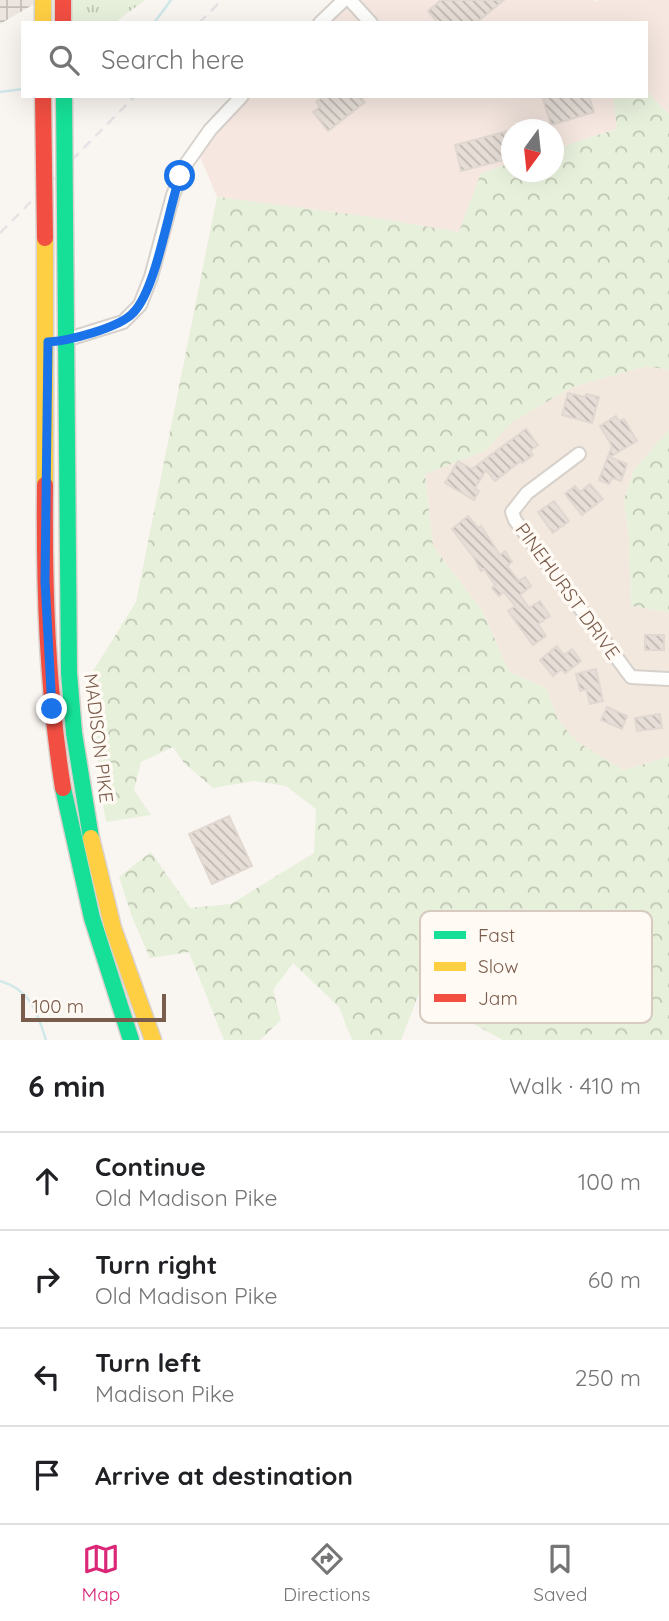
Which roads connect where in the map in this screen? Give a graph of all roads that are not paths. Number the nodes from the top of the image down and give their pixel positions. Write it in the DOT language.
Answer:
graph roads {
  1 [pos="43,0"];
  2 [pos="63,0"];
  3 [pos="347,0"];
  4 [pos="43,21"];
  5 [pos="64,21"];
  6 [pos="322,21"];
  7 [pos="369,21"];
  8 [pos="43,98"];
  9 [pos="64,98"];
  10 [pos="240,98"];
  11 [pos="67,341"];
  12 [pos="48,342"];
  13 [pos="579,454"];
  14 [pos="669,679"];
  15 [pos="131,1040"];
  16 [pos="153,1040"];
  1 -- 4 [label="main road"];
  2 -- 5 [label="main road"];
  3 -- 6 [label="street"];
  3 -- 7 [label="street"];
  8 -- 12 [label="main road, bridge"];
  9 -- 11 [label="main road, MADISON PIKE, bridge"];
  10 -- 11 [label="street"];
  11 -- 12 [label="street"];
  11 -- 16 [label="main road, MADISON PIKE"];
  12 -- 15 [label="main road"];
  13 -- 14 [label="street, PINEHURST DRIVE"];
}
